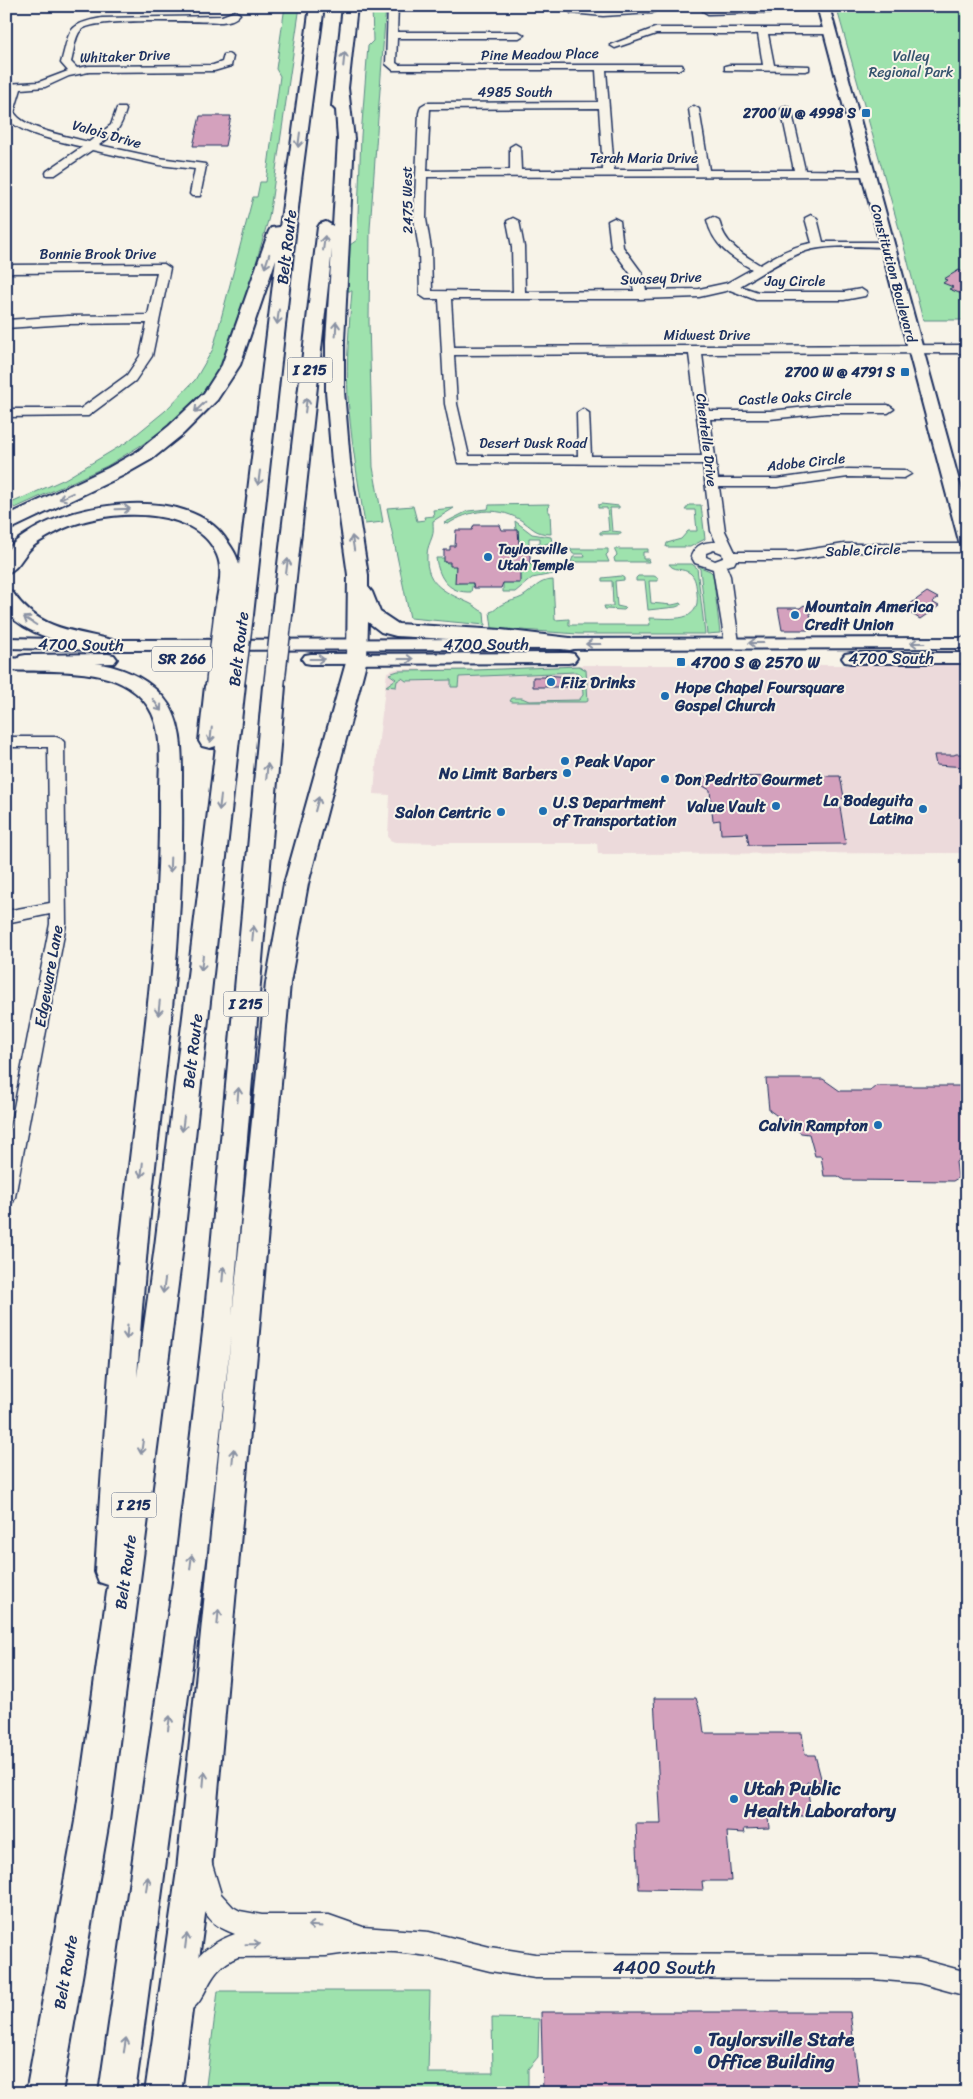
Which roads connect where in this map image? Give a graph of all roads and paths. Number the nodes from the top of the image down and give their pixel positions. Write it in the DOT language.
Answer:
graph roads {
  1 [pos="165,6"];
  2 [pos="317,6"];
  3 [pos="350,6"];
  4 [pos="393,6"];
  5 [pos="579,6"];
  6 [pos="600,6"];
  7 [pos="823,6"];
  8 [pos="652,8"];
  9 [pos="748,8"];
  10 [pos="632,10"];
  11 [pos="708,10"];
  12 [pos="781,10"];
  13 [pos="234,14"];
  14 [pos="161,20"];
  15 [pos="655,31"];
  16 [pos="762,31"];
  17 [pos="829,31"];
  18 [pos="392,35"];
  19 [pos="519,35"];
  20 [pos="615,45"];
  21 [pos="132,57"];
  22 [pos="228,57"];
  23 [pos="601,67"];
  24 [pos="678,67"];
  25 [pos="129,68"];
  26 [pos="729,68"];
  27 [pos="769,68"];
  28 [pos="805,68"];
  29 [pos="75,72"];
  30 [pos="11,87"];
  31 [pos="341,88"];
  32 [pos="604,105"];
  33 [pos="426,106"];
  34 [pos="694,109"];
  35 [pos="786,109"];
  36 [pos="121,110"];
  37 [pos="92,146"];
  38 [pos="516,147"];
  39 [pos="50,173"];
  40 [pos="609,173"];
  41 [pos="704,173"];
  42 [pos="800,173"];
  43 [pos="867,173"];
  44 [pos="421,174"];
  45 [pos="516,174"];
  46 [pos="293,181"];
  47 [pos="196,194"];
  48 [pos="811,218"];
  49 [pos="713,220"];
  50 [pos="513,221"];
  51 [pos="614,221"];
  52 [pos="887,244"];
  53 [pos="818,246"];
  54 [pos="6,269"];
  55 [pos="761,270"];
  56 [pos="732,286"];
  57 [pos="861,293"];
  58 [pos="426,295"];
  59 [pos="641,295"];
  60 [pos="445,296"];
  61 [pos="519,296"];
  62 [pos="154,318"];
  63 [pos="6,324"];
  64 [pos="915,349"];
  65 [pos="967,349"];
  66 [pos="695,350"];
  67 [pos="448,351"];
  68 [pos="888,409"];
  69 [pos="6,412"];
  70 [pos="583,413"];
  71 [pos="704,415"];
  72 [pos="585,460"];
  73 [pos="709,460"];
  74 [pos="904,474"];
  75 [pos="712,483"];
  76 [pos="6,524"];
  77 [pos="718,531"];
  78 [pos="967,540"];
  79 [pos="705,547"];
  80 [pos="967,548"];
  81 [pos="729,553"];
  82 [pos="719,565"];
  83 [pos="6,566"];
  84 [pos="358,575"];
  85 [pos="6,597"];
  86 [pos="233,615"];
  87 [pos="6,643"];
  88 [pos="732,643"];
  89 [pos="967,643"];
  90 [pos="570,644"];
  91 [pos="109,645"];
  92 [pos="358,652"];
  93 [pos="967,658"];
  94 [pos="6,660"];
  95 [pos="6,664"];
  96 [pos="6,742"];
  97 [pos="58,907"];
  98 [pos="6,916"];
  99 [pos="6,1197"];
  100 [pos="92,1821"];
  101 [pos="197,1842"];
  102 [pos="362,1939"];
  103 [pos="967,1984"];
  104 [pos="172,2038"];
  105 [pos="44,2093"];
  106 [pos="117,2093"];
  107 [pos="162,2093"];
  1 -- 14 [label="street"];
  2 -- 46 [label="highway, Belt Route / I 215, one-way"];
  31 -- 3 [label="highway, I 215, one-way"];
  4 -- 18 [label="street"];
  5 -- 10 [label="street"];
  6 -- 10 [label="street"];
  7 -- 17 [label="main road, Constitution Boulevard"];
  8 -- 10 [label="street"];
  8 -- 15 [label="street"];
  9 -- 11 [label="street"];
  9 -- 12 [label="street"];
  13 -- 14 [label="street"];
  14 -- 29 [label="street"];
  15 -- 16 [label="street"];
  15 -- 20 [label="street"];
  16 -- 17 [label="street"];
  16 -- 27 [label="street"];
  17 -- 43 [label="main road, Constitution Boulevard"];
  18 -- 19 [label="street"];
  18 -- 23 [label="street, Pine Meadow Place"];
  21 -- 25 [label="street"];
  22 -- 25 [label="street, Whitaker Drive"];
  23 -- 24 [label="street, Pine Meadow Place"];
  23 -- 32 [label="street"];
  25 -- 29 [label="street, Whitaker Drive"];
  26 -- 27 [label="street"];
  27 -- 28 [label="street"];
  29 -- 30 [label="street, Whitaker Drive"];
  30 -- 37 [label="street, Valois Drive"];
  84 -- 31 [label="highway, one-way"];
  106 -- 31 [label="highway, I 215, one-way, bridge"];
  32 -- 33 [label="street, 4985 South"];
  32 -- 40 [label="street"];
  33 -- 44 [label="street, 2475 West"];
  34 -- 41 [label="street"];
  35 -- 42 [label="street"];
  36 -- 37 [label="street"];
  37 -- 39 [label="street"];
  37 -- 47 [label="street, Valois Drive"];
  38 -- 45 [label="street"];
  40 -- 41 [label="street, Terah Maria Drive"];
  40 -- 45 [label="street, Terah Maria Drive"];
  41 -- 42 [label="street, Terah Maria Drive"];
  42 -- 43 [label="street, Terah Maria Drive"];
  43 -- 52 [label="main road, Constitution Boulevard"];
  44 -- 45 [label="street, Terah Maria Drive"];
  44 -- 58 [label="street, 2475 West"];
  46 -- 76 [label="highway, one-way"];
  46 -- 86 [label="highway, Belt Route / I 215, one-way"];
  48 -- 53 [label="street"];
  49 -- 55 [label="street"];
  50 -- 61 [label="street"];
  51 -- 59 [label="street"];
  52 -- 53 [label="street, Swasey Drive"];
  52 -- 64 [label="main road, Constitution Boulevard"];
  53 -- 55 [label="street, Swasey Drive"];
  54 -- 62 [label="street, Bonnie Brook Drive"];
  55 -- 56 [label="street, Swasey Drive"];
  56 -- 57 [label="street, Jay Circle"];
  56 -- 59 [label="street, Swasey Drive"];
  58 -- 60 [label="street, Swasey Drive"];
  59 -- 61 [label="street, Swasey Drive"];
  60 -- 61 [label="street, Swasey Drive"];
  60 -- 67 [label="street, Desert Dusk Road"];
  62 -- 63 [label="street"];
  62 -- 69 [label="street, Bonnie Brook Drive"];
  64 -- 65 [label="street, Midwest Drive"];
  64 -- 66 [label="street, Midwest Drive"];
  64 -- 78 [label="main road, Constitution Boulevard"];
  66 -- 67 [label="street, Midwest Drive"];
  66 -- 71 [label="street, Chentelle Drive"];
  67 -- 72 [label="street, Desert Dusk Road"];
  68 -- 71 [label="street, Castle Oaks Circle"];
  70 -- 72 [label="street"];
  71 -- 73 [label="street, Chentelle Drive"];
  72 -- 73 [label="street, Desert Dusk Road"];
  73 -- 75 [label="street, Chentelle Drive"];
  74 -- 75 [label="street, Adobe Circle"];
  75 -- 77 [label="street, Chentelle Drive"];
  77 -- 79 [label="street"];
  77 -- 81 [label="street, Chentelle Drive"];
  79 -- 81 [label="street"];
  79 -- 82 [label="street"];
  80 -- 81 [label="street, Sable Circle"];
  81 -- 82 [label="street"];
  82 -- 88 [label="street"];
  83 -- 86 [label="highway, one-way"];
  84 -- 90 [label="highway"];
  84 -- 92 [label="highway"];
  91 -- 85 [label="highway, one-way"];
  86 -- 100 [label="highway, Belt Route / I 215, one-way, bridge"];
  87 -- 91 [label="main road, 4700 South / SR 266"];
  89 -- 88 [label="main road, 4700 South, one-way"];
  88 -- 90 [label="main road, 4700 South, one-way"];
  90 -- 92 [label="main road, 4700 South"];
  91 -- 92 [label="main road, 4700 South / SR 266"];
  92 -- 93 [label="main road, 4700 South, one-way"];
  94 -- 92 [label="main road, 4700 South / SR 266, one-way"];
  101 -- 92 [label="highway, one-way"];
  95 -- 100 [label="highway, one-way"];
  96 -- 97 [label="street, Edgeware Lane"];
  97 -- 98 [label="street"];
  97 -- 99 [label="street, Edgeware Lane"];
  100 -- 105 [label="highway, Belt Route / I 215"];
  102 -- 101 [label="street, 4400 South, one-way"];
  104 -- 101 [label="highway, one-way"];
  102 -- 103 [label="street, 4400 South"];
  104 -- 102 [label="street, 4400 South, one-way"];
  104 -- 107 [label="highway"];
}
